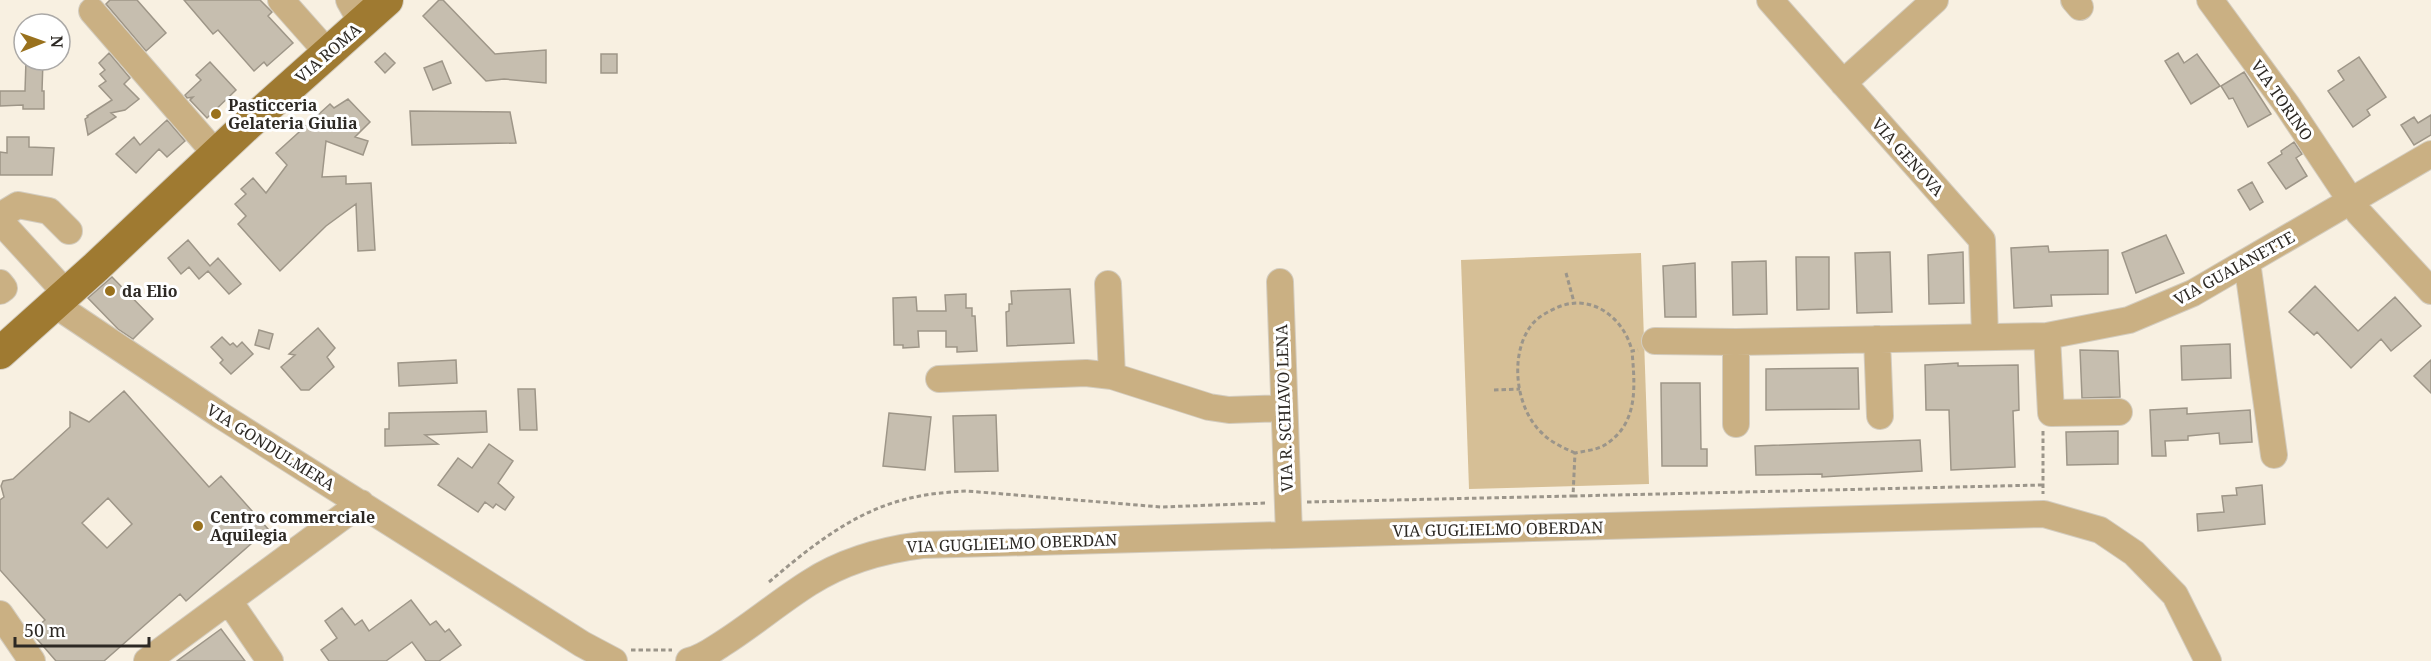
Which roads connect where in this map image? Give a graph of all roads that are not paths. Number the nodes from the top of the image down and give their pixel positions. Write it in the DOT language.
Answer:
graph roads {
  1 [pos="281,0"];
  2 [pos="387,0"];
  3 [pos="1770,0"];
  4 [pos="1935,0"];
  5 [pos="2210,0"];
  6 [pos="92,11"];
  7 [pos="356,11"];
  8 [pos="328,52"];
  9 [pos="1843,83"];
  10 [pos="216,154"];
  11 [pos="2431,154"];
  12 [pos="2352,201"];
  13 [pos="0,216"];
  14 [pos="0,221"];
  15 [pos="69,231"];
  16 [pos="2247,262"];
  17 [pos="1280,282"];
  18 [pos="0,283"];
  19 [pos="1108,284"];
  20 [pos="0,291"];
  21 [pos="2431,291"];
  22 [pos="60,298"];
  23 [pos="2047,336"];
  24 [pos="1985,337"];
  25 [pos="1877,339"];
  26 [pos="1736,342"];
  27 [pos="1643,346"];
  28 [pos="0,353"];
  29 [pos="1112,376"];
  30 [pos="939,379"];
  31 [pos="1284,408"];
  32 [pos="2119,412"];
  33 [pos="1880,416"];
  34 [pos="1736,424"];
  35 [pos="2274,455"];
  36 [pos="361,503"];
  37 [pos="1289,534"];
  38 [pos="229,601"];
  39 [pos="0,614"];
  40 [pos="742,631"];
  41 [pos="577,652"];
  42 [pos="621,655"];
  43 [pos="691,657"];
  44 [pos="32,661"];
  45 [pos="147,661"];
  46 [pos="270,661"];
  47 [pos="723,661"];
  48 [pos="2208,661"];
  1 -- 8 [label="street"];
  2 -- 7 [label="main road, VIA ROMA"];
  3 -- 9 [label="street, VIA GENOVA"];
  4 -- 9 [label="street"];
  5 -- 12 [label="street, VIA TORINO"];
  6 -- 10 [label="street"];
  7 -- 8 [label="main road, VIA ROMA"];
  8 -- 10 [label="main road, VIA ROMA"];
  9 -- 24 [label="street, VIA GENOVA"];
  10 -- 22 [label="main road, VIA ROMA"];
  11 -- 12 [label="street, VIA GUAIANETTE"];
  12 -- 16 [label="street, VIA GUAIANETTE"];
  12 -- 21 [label="street, VIA TORINO"];
  13 -- 15 [label="street"];
  14 -- 22 [label="street, VIA GONDULMERA"];
  16 -- 23 [label="street, VIA GUAIANETTE"];
  16 -- 35 [label="street"];
  17 -- 31 [label="street, VIA R. SCHIAVO LENA"];
  18 -- 20 [label="street"];
  19 -- 29 [label="street"];
  22 -- 28 [label="main road, VIA ROMA"];
  22 -- 36 [label="street, VIA GONDULMERA"];
  23 -- 24 [label="street, VIA GUAIANETTE"];
  23 -- 32 [label="street"];
  24 -- 25 [label="street, VIA GUAIANETTE"];
  25 -- 26 [label="street, VIA GUAIANETTE"];
  25 -- 33 [label="street"];
  26 -- 27 [label="street, VIA GUAIANETTE"];
  26 -- 34 [label="street"];
  29 -- 30 [label="street"];
  29 -- 31 [label="street"];
  31 -- 37 [label="street, VIA R. SCHIAVO LENA"];
  36 -- 38 [label="street"];
  36 -- 41 [label="street, VIA GONDULMERA"];
  37 -- 40 [label="street, VIA GUGLIELMO OBERDAN"];
  37 -- 48 [label="street, VIA GUGLIELMO OBERDAN"];
  38 -- 45 [label="street"];
  38 -- 46 [label="street"];
  39 -- 44 [label="street"];
  40 -- 43 [label="street, VIA GUGLIELMO OBERDAN"];
  40 -- 47 [label="street, VIA GUGLIELMO OBERDAN"];
  41 -- 42 [label="street, VIA GONDULMERA"];
}
